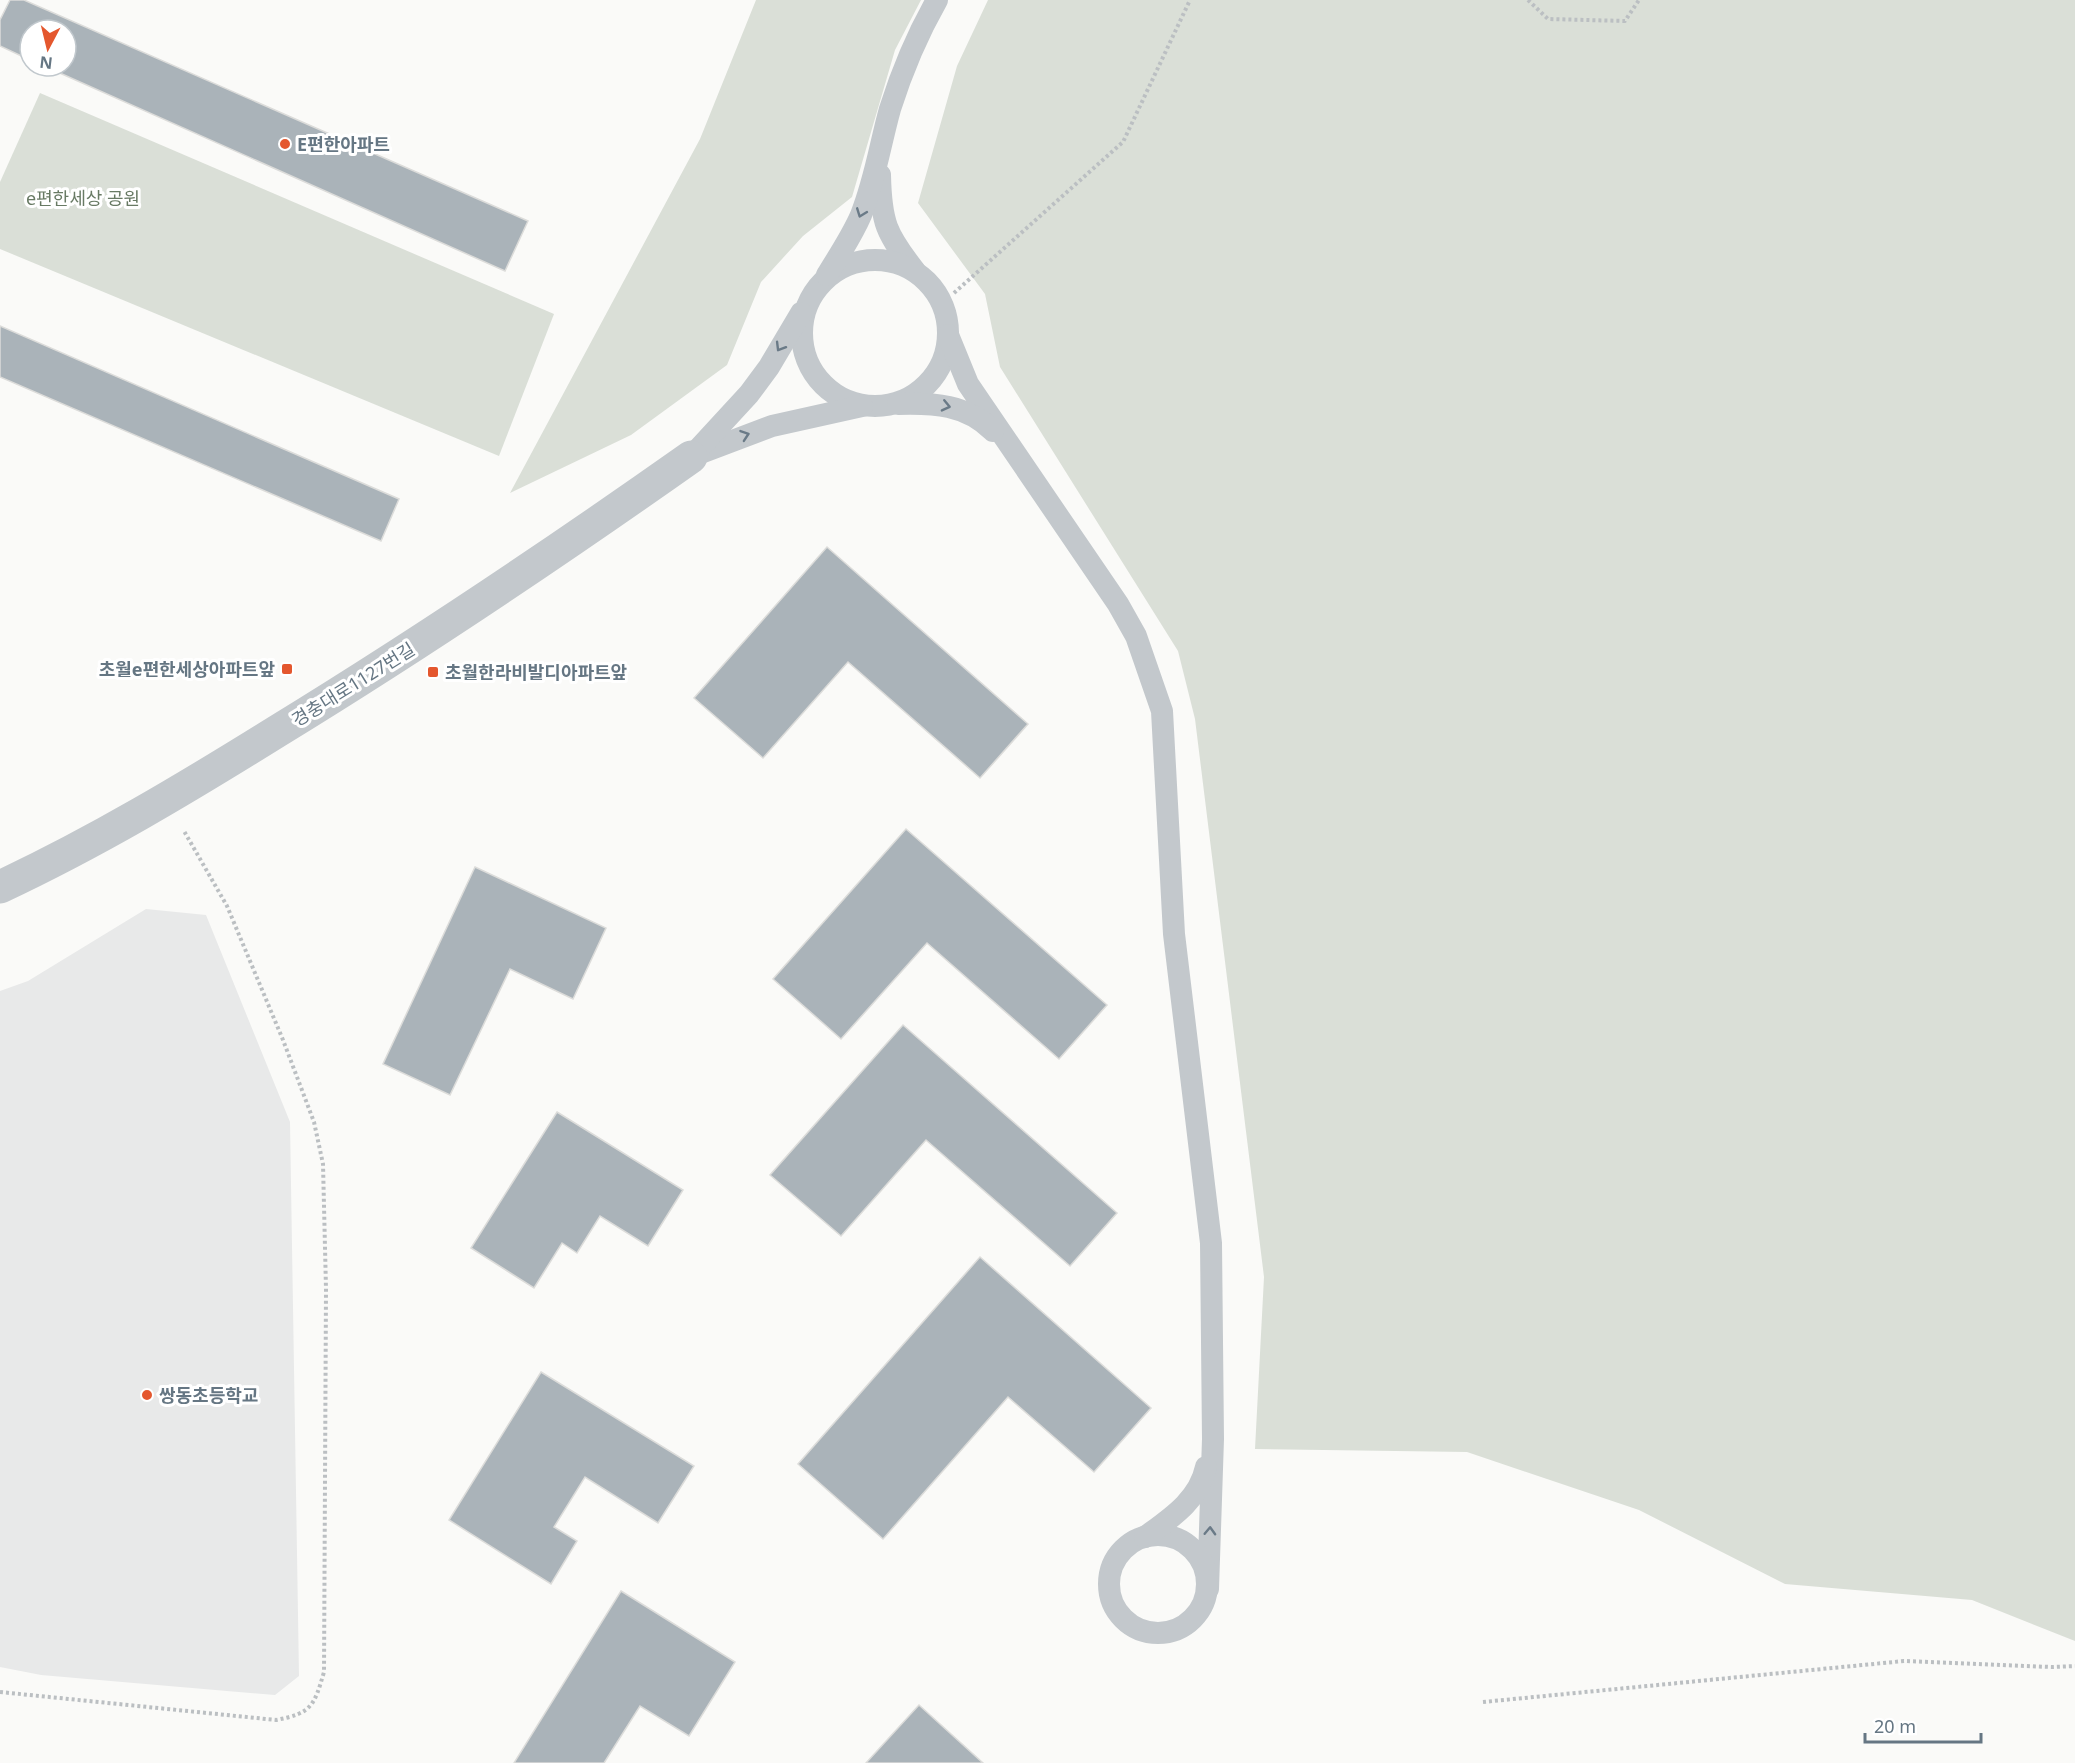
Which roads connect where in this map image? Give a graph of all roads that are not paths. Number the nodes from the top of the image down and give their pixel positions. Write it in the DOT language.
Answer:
graph roads {
  1 [pos="937,0"];
  2 [pos="880,158"];
  3 [pos="916,272"];
  4 [pos="825,279"];
  5 [pos="810,297"];
  6 [pos="948,335"];
  7 [pos="888,405"];
  8 [pos="864,406"];
  9 [pos="1012,451"];
  10 [pos="691,457"];
  11 [pos="0,886"];
  12 [pos="1213,1439"];
  13 [pos="1145,1537"];
  14 [pos="1208,1589"];
  1 -- 2 [label="lane"];
  2 -- 3 [label="lane"];
  2 -- 4 [label="lane, one-way"];
  3 -- 4 [label="lane"];
  3 -- 6 [label="lane"];
  4 -- 5 [label="lane"];
  5 -- 8 [label="lane"];
  5 -- 10 [label="lane, one-way"];
  6 -- 7 [label="lane"];
  6 -- 9 [label="lane"];
  7 -- 8 [label="lane"];
  7 -- 9 [label="lane, one-way"];
  10 -- 8 [label="lane, one-way"];
  9 -- 12 [label="lane"];
  10 -- 11 [label="street, 경충대로1127번길"];
  12 -- 13 [label="lane"];
  14 -- 12 [label="lane, one-way"];
  13 -- 14 [label="lane"];
  13 -- 14 [label="lane"];
}
